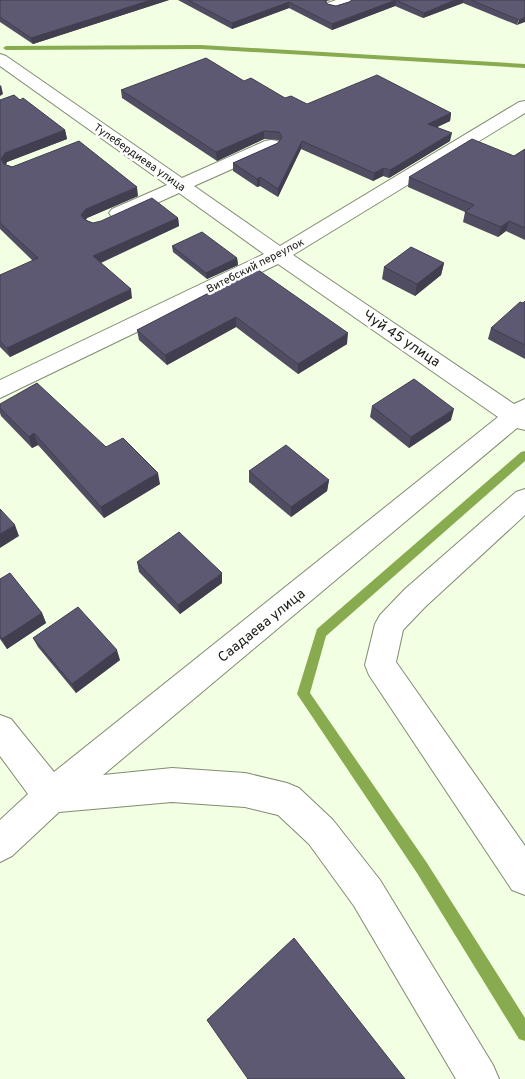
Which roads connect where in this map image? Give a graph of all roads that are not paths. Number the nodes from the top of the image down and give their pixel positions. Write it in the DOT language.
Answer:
graph roads {
  1 [pos="350,0"];
  2 [pos="332,6"];
  3 [pos="0,59"];
  4 [pos="525,106"];
  5 [pos="104,132"];
  6 [pos="86,139"];
  7 [pos="271,145"];
  8 [pos="181,186"];
  9 [pos="104,220"];
  10 [pos="279,254"];
  11 [pos="0,390"];
  12 [pos="522,415"];
  13 [pos="525,499"];
  14 [pos="0,730"];
  15 [pos="51,796"];
  16 [pos="0,844"];
  17 [pos="525,877"];
  18 [pos="479,1079"];
  1 -- 2 [label="street"];
  3 -- 5 [label="street, Тулебердиева улица"];
  4 -- 10 [label="street, Витебский переулок"];
  5 -- 6 [label="street"];
  5 -- 8 [label="street, Тулебердиева улица"];
  7 -- 8 [label="street"];
  8 -- 9 [label="street"];
  8 -- 10 [label="street, Тулебердиева улица"];
  10 -- 11 [label="street, Витебский переулок"];
  10 -- 12 [label="street, Чуй 45 улица"];
  12 -- 15 [label="street, Саадаева улица"];
  13 -- 17 [label="street"];
  14 -- 15 [label="street"];
  15 -- 16 [label="street, Саадаева улица"];
  15 -- 18 [label="street"];
}
